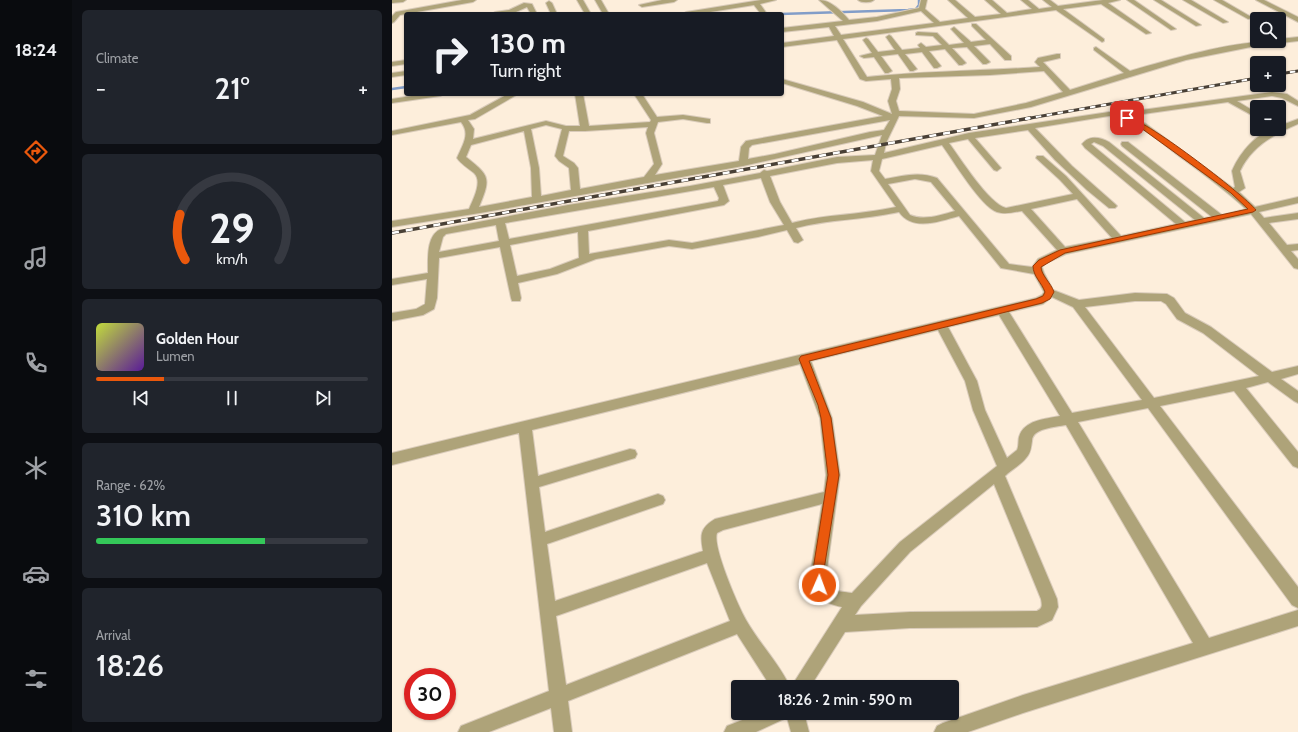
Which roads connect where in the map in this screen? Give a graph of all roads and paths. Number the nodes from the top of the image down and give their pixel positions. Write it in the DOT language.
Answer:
graph roads {
  1 [pos="403,0"];
  2 [pos="473,0"];
  3 [pos="580,0"];
  4 [pos="598,0"];
  5 [pos="674,0"];
  6 [pos="773,0"];
  7 [pos="822,0"];
  8 [pos="861,0"];
  9 [pos="871,0"];
  10 [pos="924,0"];
  11 [pos="951,0"];
  12 [pos="988,0"];
  13 [pos="1024,0"];
  14 [pos="1046,0"];
  15 [pos="1117,0"];
  16 [pos="1130,0"];
  17 [pos="1157,0"];
  18 [pos="1186,0"];
  19 [pos="1217,0"];
  20 [pos="1259,0"];
  21 [pos="392,1"];
  22 [pos="1106,1"];
  23 [pos="759,2"];
  24 [pos="442,3"];
  25 [pos="548,3"];
  26 [pos="642,5"];
  27 [pos="1057,8"];
  28 [pos="922,9"];
  29 [pos="1038,11"];
  30 [pos="514,12"];
  31 [pos="533,12"];
  32 [pos="553,12"];
  33 [pos="587,12"];
  34 [pos="603,12"];
  35 [pos="698,12"];
  36 [pos="763,12"];
  37 [pos="394,14"];
  38 [pos="1006,15"];
  39 [pos="1250,18"];
  40 [pos="1298,20"];
  41 [pos="392,21"];
  42 [pos="974,22"];
  43 [pos="1225,22"];
  44 [pos="848,24"];
  45 [pos="939,24"];
  46 [pos="831,25"];
  47 [pos="1198,25"];
  48 [pos="908,28"];
  49 [pos="954,29"];
  50 [pos="1173,29"];
  51 [pos="784,30"];
  52 [pos="1148,33"];
  53 [pos="913,35"];
  54 [pos="889,37"];
  55 [pos="840,38"];
  56 [pos="1298,39"];
  57 [pos="866,40"];
  58 [pos="1102,40"];
  59 [pos="991,42"];
  60 [pos="969,44"];
  61 [pos="784,45"];
  62 [pos="947,47"];
  63 [pos="1096,49"];
  64 [pos="924,50"];
  65 [pos="900,52"];
  66 [pos="876,55"];
  67 [pos="864,56"];
  68 [pos="1058,56"];
  69 [pos="1008,58"];
  70 [pos="404,62"];
  71 [pos="986,62"];
  72 [pos="962,63"];
  73 [pos="392,64"];
  74 [pos="937,66"];
  75 [pos="913,69"];
  76 [pos="1044,69"];
  77 [pos="404,73"];
  78 [pos="892,74"];
  79 [pos="1129,74"];
  80 [pos="392,75"];
  81 [pos="784,82"];
  82 [pos="1069,93"];
  83 [pos="426,96"];
  84 [pos="510,96"];
  85 [pos="580,96"];
  86 [pos="639,96"];
  87 [pos="1230,100"];
  88 [pos="392,101"];
  89 [pos="1298,104"];
  90 [pos="1250,112"];
  91 [pos="1120,115"];
  92 [pos="894,116"];
  93 [pos="463,119"];
  94 [pos="707,121"];
  95 [pos="1298,121"];
  96 [pos="655,122"];
  97 [pos="1029,126"];
  98 [pos="527,128"];
  99 [pos="566,128"];
  100 [pos="585,129"];
  101 [pos="888,132"];
  102 [pos="392,133"];
  103 [pos="970,136"];
  104 [pos="943,141"];
  105 [pos="468,143"];
  106 [pos="1125,144"];
  107 [pos="878,156"];
  108 [pos="1040,158"];
  109 [pos="743,163"];
  110 [pos="997,168"];
  111 [pos="764,173"];
  112 [pos="647,179"];
  113 [pos="882,182"];
  114 [pos="717,183"];
  115 [pos="576,192"];
  116 [pos="1233,192"];
  117 [pos="1079,196"];
  118 [pos="537,199"];
  119 [pos="1298,200"];
  120 [pos="1112,206"];
  121 [pos="1024,207"];
  122 [pos="902,209"];
  123 [pos="1253,210"];
  124 [pos="473,211"];
  125 [pos="961,213"];
  126 [pos="1298,216"];
  127 [pos="1220,218"];
  128 [pos="500,221"];
  129 [pos="1261,221"];
  130 [pos="1203,222"];
  131 [pos="392,224"];
  132 [pos="791,226"];
  133 [pos="1184,226"];
  134 [pos="583,228"];
  135 [pos="798,240"];
  136 [pos="1119,240"];
  137 [pos="504,243"];
  138 [pos="1298,247"];
  139 [pos="1284,249"];
  140 [pos="1063,252"];
  141 [pos="434,256"];
  142 [pos="584,259"];
  143 [pos="1298,266"];
  144 [pos="1037,271"];
  145 [pos="433,275"];
  146 [pos="512,281"];
  147 [pos="392,282"];
  148 [pos="1049,292"];
  149 [pos="516,298"];
  150 [pos="1077,304"];
  151 [pos="1002,310"];
  152 [pos="392,317"];
  153 [pos="942,325"];
  154 [pos="804,359"];
  155 [pos="1298,370"];
  156 [pos="1272,377"];
  157 [pos="1237,386"];
  158 [pos="1298,398"];
  159 [pos="1152,403"];
  160 [pos="1069,419"];
  161 [pos="525,427"];
  162 [pos="630,454"];
  163 [pos="392,459"];
  164 [pos="1298,462"];
  165 [pos="1001,471"];
  166 [pos="533,483"];
  167 [pos="831,496"];
  168 [pos="658,500"];
  169 [pos="540,540"];
  170 [pos="711,555"];
  171 [pos="1298,600"];
  172 [pos="855,601"];
  173 [pos="548,611"];
  174 [pos="1298,618"];
  175 [pos="840,624"];
  176 [pos="740,625"];
  177 [pos="1205,647"];
  178 [pos="776,680"];
  179 [pos="804,680"];
  180 [pos="558,697"];
  181 [pos="764,720"];
  182 [pos="797,720"];
  183 [pos="974,727"];
  184 [pos="467,732"];
  185 [pos="563,732"];
  186 [pos="733,732"];
  187 [pos="800,732"];
  188 [pos="943,732"];
  1 -- 21 [label="street"];
  2 -- 24 [label="street"];
  3 -- 33 [label="street"];
  4 -- 34 [label="street"];
  5 -- 26 [label="street"];
  6 -- 23 [label="street"];
  7 -- 44 [label="street"];
  8 -- 9 [label="street"];
  10 -- 28 [label="street"];
  11 -- 42 [label="street"];
  12 -- 38 [label="street"];
  13 -- 29 [label="street"];
  14 -- 27 [label="street"];
  15 -- 22 [label="street"];
  16 -- 50 [label="street"];
  17 -- 47 [label="street"];
  18 -- 43 [label="street"];
  19 -- 39 [label="street"];
  20 -- 40 [label="street"];
  22 -- 27 [label="street"];
  22 -- 52 [label="street"];
  23 -- 35 [label="street"];
  23 -- 36 [label="street"];
  24 -- 37 [label="street"];
  25 -- 32 [label="street"];
  27 -- 29 [label="street"];
  27 -- 58 [label="street"];
  28 -- 44 [label="street"];
  28 -- 45 [label="street"];
  29 -- 38 [label="street"];
  30 -- 31 [label="street"];
  37 -- 41 [label="street"];
  38 -- 42 [label="street"];
  42 -- 45 [label="street"];
  42 -- 59 [label="street"];
  44 -- 46 [label="street"];
  45 -- 48 [label="street"];
  46 -- 51 [label="street"];
  46 -- 55 [label="street"];
  48 -- 53 [label="street"];
  48 -- 55 [label="street"];
  49 -- 60 [label="street"];
  53 -- 62 [label="street"];
  53 -- 64 [label="street"];
  54 -- 65 [label="street"];
  55 -- 61 [label="street"];
  55 -- 78 [label="street"];
  56 -- 79 [label="street"];
  57 -- 66 [label="street"];
  59 -- 60 [label="street"];
  59 -- 69 [label="street"];
  60 -- 62 [label="street"];
  60 -- 71 [label="street"];
  62 -- 64 [label="street"];
  62 -- 72 [label="street"];
  63 -- 79 [label="street"];
  64 -- 65 [label="street"];
  64 -- 74 [label="street"];
  65 -- 66 [label="street"];
  65 -- 75 [label="street"];
  66 -- 67 [label="street"];
  66 -- 78 [label="street"];
  68 -- 76 [label="street"];
  70 -- 73 [label="street"];
  76 -- 78 [label="street"];
  76 -- 82 [label="street"];
  77 -- 80 [label="street"];
  78 -- 92 [label="street"];
  79 -- 82 [label="street"];
  81 -- 92 [label="street"];
  82 -- 92 [label="street"];
  83 -- 88 [label="street"];
  84 -- 93 [label="street"];
  85 -- 100 [label="street"];
  86 -- 96 [label="street"];
  87 -- 89 [label="street"];
  87 -- 90 [label="street"];
  87 -- 91 [label="street"];
  91 -- 97 [label="street"];
  91 -- 116 [label="street"];
  92 -- 101 [label="street"];
  92 -- 109 [label="street"];
  93 -- 102 [label="street"];
  93 -- 105 [label="street"];
  94 -- 96 [label="street"];
  95 -- 116 [label="street"];
  96 -- 100 [label="street"];
  96 -- 112 [label="street"];
  97 -- 103 [label="street"];
  97 -- 120 [label="street"];
  98 -- 99 [label="street"];
  98 -- 105 [label="street"];
  98 -- 118 [label="street"];
  99 -- 100 [label="street"];
  99 -- 115 [label="street"];
  101 -- 107 [label="street"];
  101 -- 109 [label="street"];
  103 -- 104 [label="street"];
  103 -- 110 [label="street"];
  104 -- 107 [label="street"];
  104 -- 121 [label="street"];
  105 -- 124 [label="street"];
  106 -- 127 [label="street"];
  107 -- 111 [label="street"];
  107 -- 113 [label="street"];
  108 -- 117 [label="street"];
  109 -- 112 [label="street"];
  111 -- 114 [label="street"];
  111 -- 132 [label="street"];
  112 -- 115 [label="street"];
  113 -- 122 [label="street"];
  113 -- 125 [label="street"];
  114 -- 128 [label="street"];
  114 -- 134 [label="street"];
  115 -- 118 [label="street"];
  116 -- 123 [label="street"];
  117 -- 121 [label="street"];
  117 -- 136 [label="street"];
  118 -- 124 [label="street"];
  119 -- 123 [label="street"];
  121 -- 140 [label="street"];
  122 -- 125 [label="street"];
  122 -- 132 [label="street"];
  123 -- 127 [label="street"];
  123 -- 129 [label="street"];
  124 -- 131 [label="street"];
  125 -- 144 [label="street"];
  126 -- 129 [label="street"];
  127 -- 130 [label="street"];
  128 -- 137 [label="street"];
  128 -- 141 [label="street"];
  129 -- 139 [label="street"];
  130 -- 133 [label="street"];
  130 -- 133 [label="street"];
  132 -- 135 [label="street"];
  132 -- 142 [label="street"];
  133 -- 136 [label="street"];
  134 -- 137 [label="street"];
  134 -- 142 [label="street"];
  136 -- 140 [label="street"];
  137 -- 141 [label="street"];
  137 -- 146 [label="street"];
  138 -- 139 [label="street"];
  139 -- 143 [label="street"];
  140 -- 144 [label="street"];
  141 -- 145 [label="street"];
  142 -- 146 [label="street"];
  144 -- 148 [label="street"];
  145 -- 147 [label="street"];
  145 -- 152 [label="street"];
  146 -- 149 [label="street"];
  148 -- 150 [label="street"];
  148 -- 151 [label="street"];
  150 -- 156 [label="street"];
  150 -- 159 [label="street"];
  151 -- 153 [label="street"];
  151 -- 160 [label="street"];
  153 -- 154 [label="street"];
  153 -- 165 [label="street"];
  154 -- 161 [label="street"];
  154 -- 167 [label="street"];
  155 -- 156 [label="street"];
  156 -- 157 [label="street"];
  156 -- 158 [label="street"];
  157 -- 159 [label="street"];
  157 -- 164 [label="street"];
  159 -- 160 [label="street"];
  159 -- 171 [label="street"];
  160 -- 165 [label="street"];
  160 -- 177 [label="street"];
  161 -- 163 [label="street"];
  161 -- 166 [label="street"];
  162 -- 166 [label="street"];
  165 -- 172 [label="street"];
  165 -- 175 [label="street"];
  166 -- 169 [label="street"];
  167 -- 170 [label="street"];
  167 -- 172 [label="street"];
  168 -- 169 [label="street"];
  169 -- 173 [label="street"];
  170 -- 173 [label="street"];
  170 -- 176 [label="street"];
  172 -- 175 [label="street"];
  173 -- 180 [label="street"];
  174 -- 177 [label="street"];
  175 -- 179 [label="street"];
  176 -- 178 [label="street"];
  176 -- 180 [label="street"];
  177 -- 183 [label="street"];
  180 -- 184 [label="street"];
  180 -- 185 [label="street"];
  181 -- 186 [label="street"];
  182 -- 187 [label="street"];
  183 -- 188 [label="street"];
}
